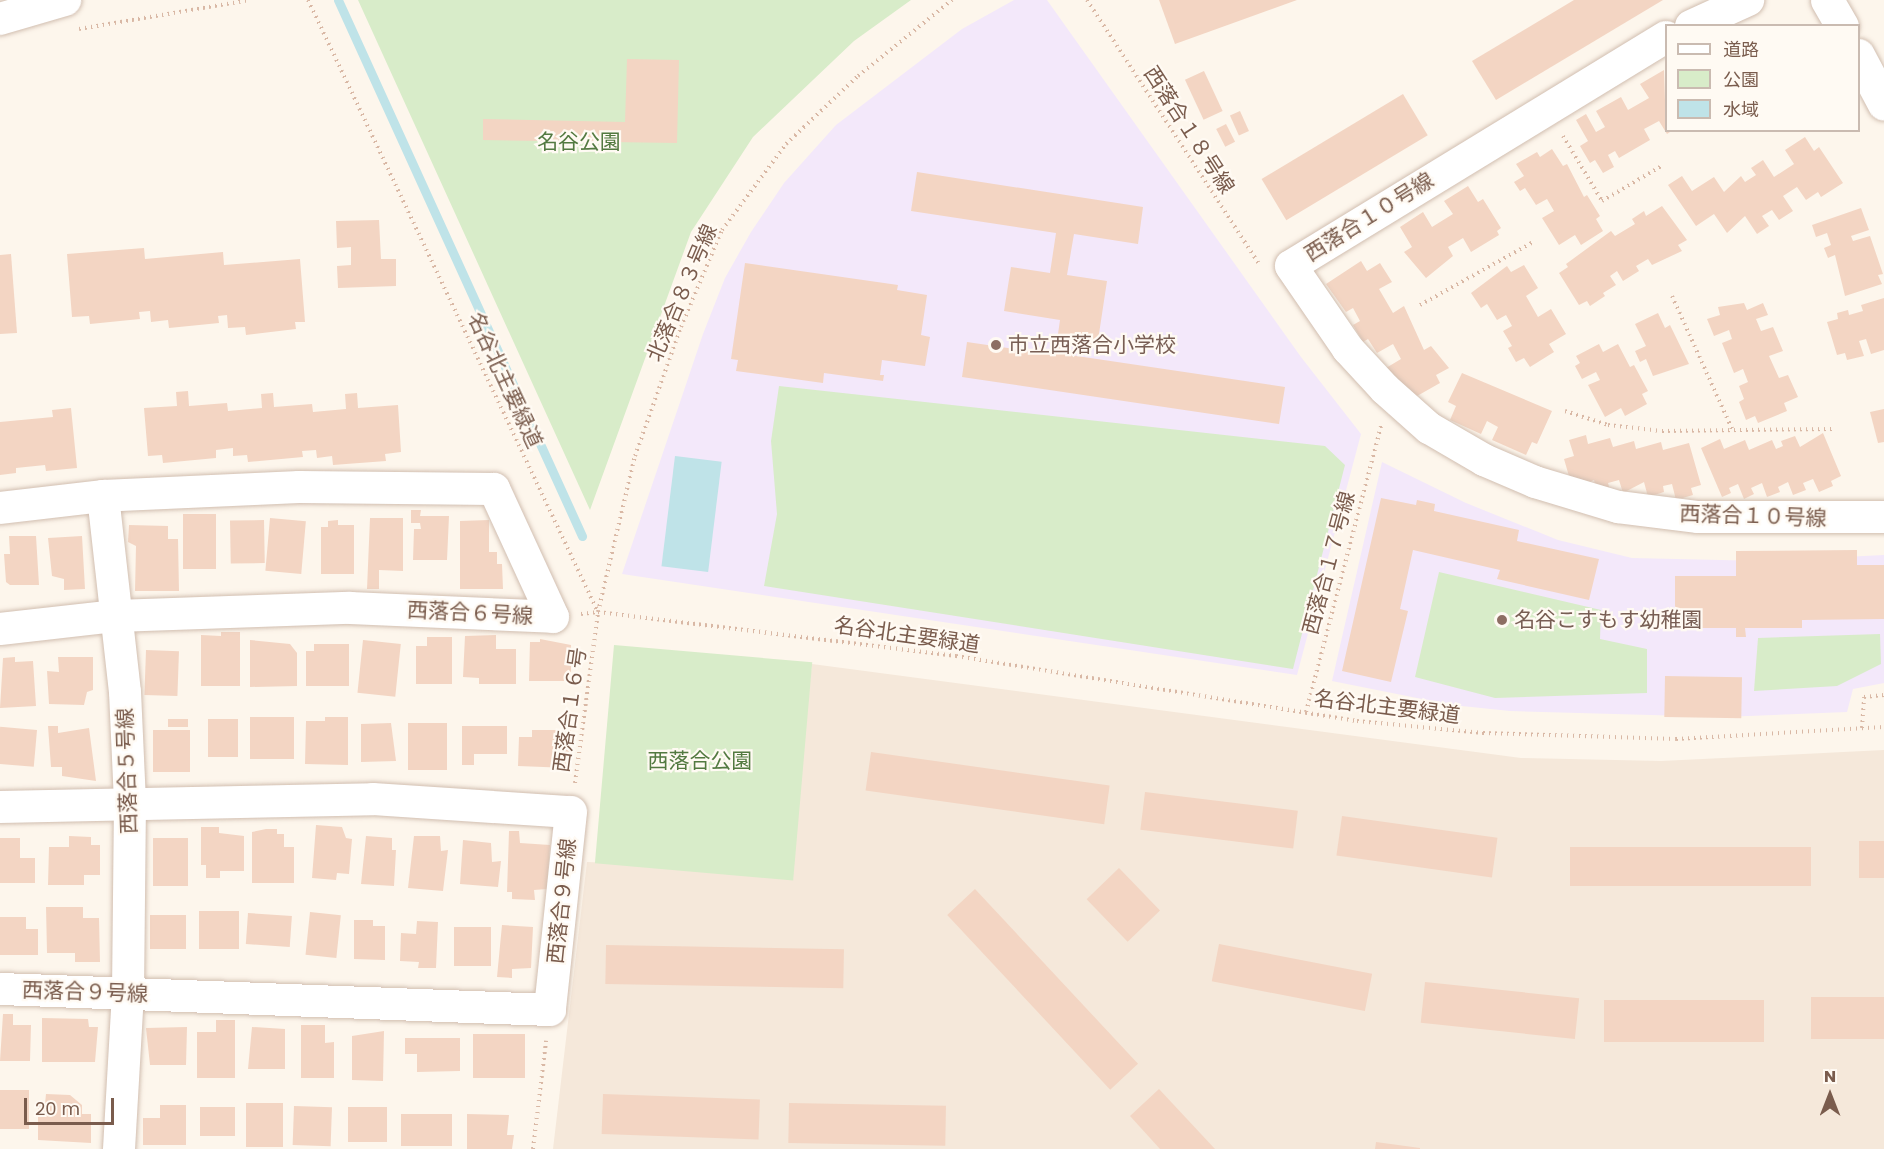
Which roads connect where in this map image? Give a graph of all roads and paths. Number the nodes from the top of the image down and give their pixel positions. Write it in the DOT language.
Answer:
graph roads {
  1 [pos="65,0"];
  2 [pos="250,0"];
  3 [pos="308,0"];
  4 [pos="952,0"];
  5 [pos="1087,0"];
  6 [pos="1748,0"];
  7 [pos="1827,0"];
  8 [pos="0,19"];
  9 [pos="1695,24"];
  10 [pos="1841,24"];
  11 [pos="76,30"];
  12 [pos="1665,38"];
  13 [pos="1860,60"];
  14 [pos="1884,104"];
  15 [pos="1547,110"];
  16 [pos="1663,165"];
  17 [pos="1533,242"];
  18 [pos="1267,276"];
  19 [pos="1672,296"];
  20 [pos="1420,305"];
  21 [pos="1565,411"];
  22 [pos="1382,422"];
  23 [pos="1835,429"];
  24 [pos="1733,431"];
  25 [pos="103,496"];
  26 [pos="0,508"];
  27 [pos="1884,517"];
  28 [pos="598,612"];
  29 [pos="116,616"];
  30 [pos="0,629"];
  31 [pos="1884,695"];
  32 [pos="1306,712"];
  33 [pos="1884,727"];
  34 [pos="1862,728"];
  35 [pos="130,802"];
  36 [pos="0,807"];
  37 [pos="571,812"];
  38 [pos="0,988"];
  39 [pos="128,993"];
  40 [pos="550,1011"];
  41 [pos="119,1149"];
  42 [pos="533,1149"];
  1 -- 8 [label="street"];
  2 -- 11 [label="path"];
  3 -- 28 [label="path, 名谷北主要緑道"];
  4 -- 28 [label="path, 北落合８３号線"];
  5 -- 18 [label="path, 西落合１８号線"];
  6 -- 9 [label="street"];
  7 -- 10 [label="street"];
  12 -- 15 [label="street, 西落合１０号線"];
  13 -- 14 [label="street"];
  15 -- 16 [label="path"];
  15 -- 27 [label="street, 西落合１０号線"];
  17 -- 20 [label="path"];
  19 -- 24 [label="path"];
  21 -- 24 [label="path"];
  22 -- 32 [label="path, 西落合１７号線"];
  23 -- 24 [label="path"];
  25 -- 26 [label="street"];
  25 -- 29 [label="street, 西落合５号線"];
  25 -- 29 [label="street, 西落合６号線"];
  28 -- 32 [label="path, 名谷北主要緑道"];
  28 -- 37 [label="path, 西落合１６号"];
  29 -- 30 [label="street, 西落合６号線"];
  29 -- 35 [label="street, 西落合５号線"];
  31 -- 34 [label="path"];
  32 -- 34 [label="path, 名谷北主要緑道"];
  33 -- 34 [label="path, 名谷北主要緑道"];
  35 -- 36 [label="street, 西落合９号線"];
  35 -- 37 [label="street, 西落合９号線"];
  35 -- 39 [label="street, 西落合５号線"];
  37 -- 40 [label="street, 西落合９号線"];
  38 -- 39 [label="street, 西落合９号線"];
  39 -- 40 [label="street, 西落合９号線"];
  39 -- 41 [label="street, 西落合５号線"];
  40 -- 42 [label="path"];
}
